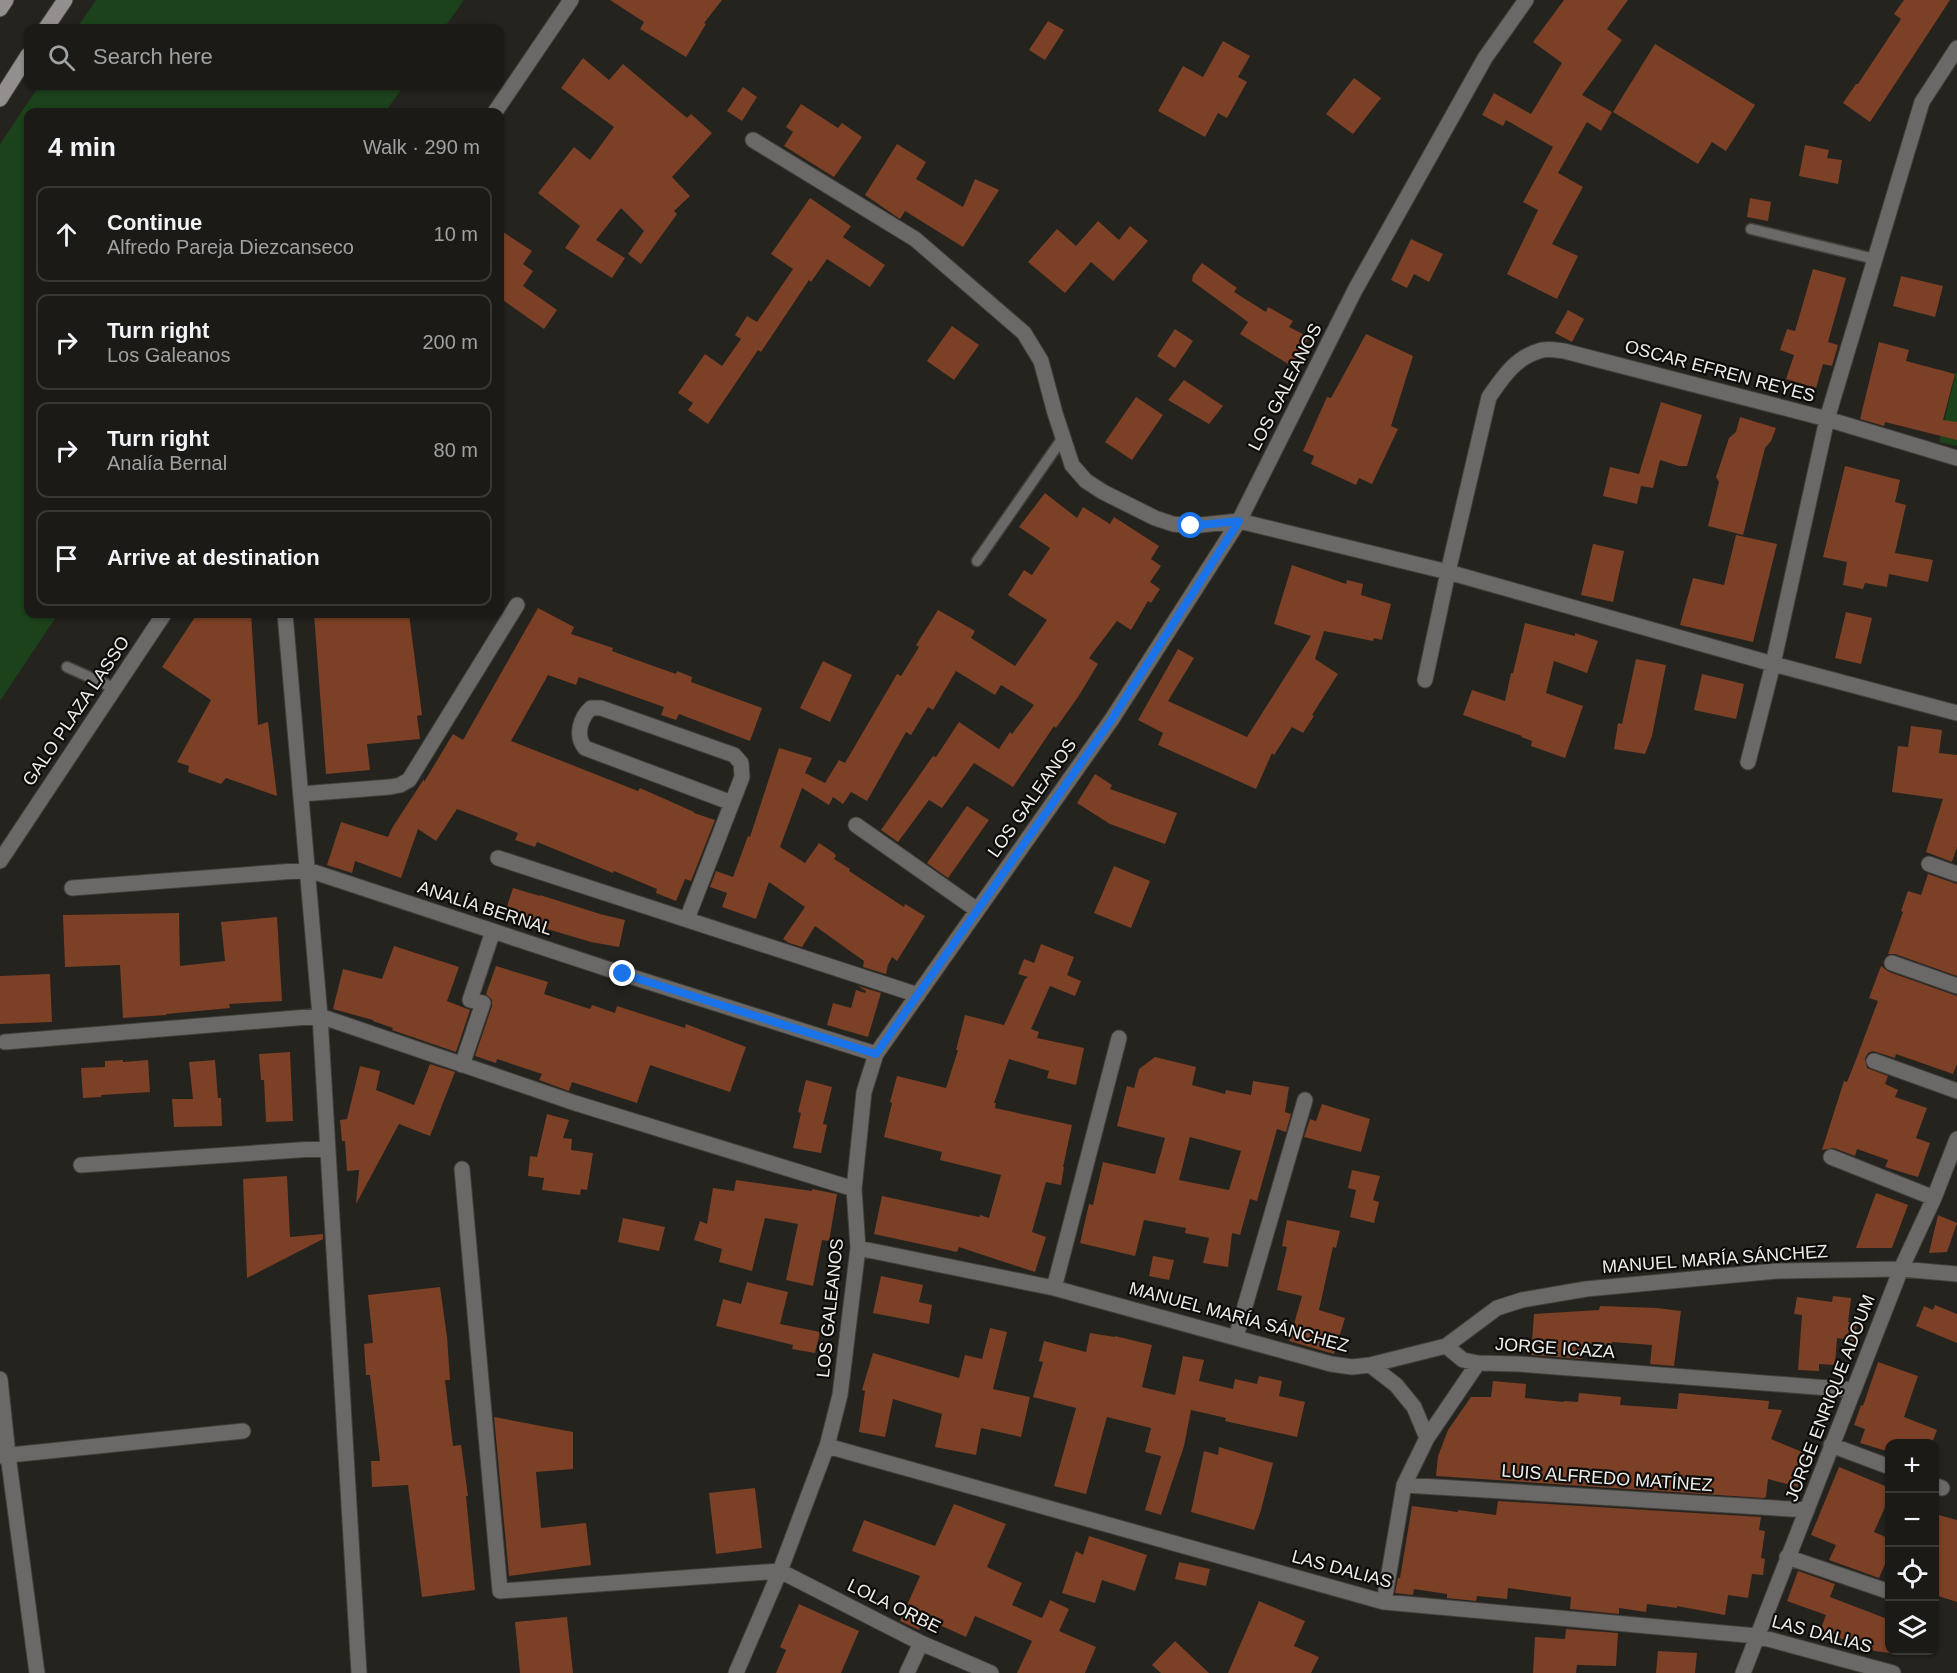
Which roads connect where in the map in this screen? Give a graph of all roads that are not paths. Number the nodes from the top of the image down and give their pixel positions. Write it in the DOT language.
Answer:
graph roads {
  1 [pos="6,0"];
  2 [pos="65,0"];
  3 [pos="571,0"];
  4 [pos="1526,0"];
  5 [pos="0,9"];
  6 [pos="49,24"];
  7 [pos="1957,48"];
  8 [pos="24,61"];
  9 [pos="0,99"];
  10 [pos="498,108"];
  11 [pos="753,140"];
  12 [pos="1751,229"];
  13 [pos="1875,259"];
  14 [pos="1827,419"];
  15 [pos="1062,439"];
  16 [pos="1957,458"];
  17 [pos="1239,521"];
  18 [pos="977,561"];
  19 [pos="1448,572"];
  20 [pos="517,605"];
  21 [pos="161,618"];
  22 [pos="285,618"];
  23 [pos="1773,664"];
  24 [pos="67,667"];
  25 [pos="1425,680"];
  26 [pos="114,688"];
  27 [pos="1957,712"];
  28 [pos="1748,762"];
  29 [pos="301,794"];
  30 [pos="732,803"];
  31 [pos="856,825"];
  32 [pos="498,858"];
  33 [pos="0,861"];
  34 [pos="1929,864"];
  35 [pos="308,870"];
  36 [pos="1957,874"];
  37 [pos="72,888"];
  38 [pos="977,910"];
  39 [pos="687,920"];
  40 [pos="493,931"];
  41 [pos="1892,963"];
  42 [pos="1957,986"];
  43 [pos="918,995"];
  44 [pos="320,1016"];
  45 [pos="1119,1038"];
  46 [pos="5,1042"];
  47 [pos="876,1054"];
  48 [pos="1874,1061"];
  49 [pos="462,1065"];
  50 [pos="1957,1091"];
  51 [pos="1305,1100"];
  52 [pos="1957,1139"];
  53 [pos="328,1149"];
  54 [pos="1830,1157"];
  55 [pos="1954,1158"];
  56 [pos="81,1165"];
  57 [pos="462,1169"];
  58 [pos="854,1189"];
  59 [pos="1934,1198"];
  60 [pos="858,1248"];
  61 [pos="1901,1269"];
  62 [pos="1957,1274"];
  63 [pos="1054,1288"];
  64 [pos="1236,1337"];
  65 [pos="1446,1346"];
  66 [pos="1478,1363"];
  67 [pos="1370,1365"];
  68 [pos="0,1379"];
  69 [pos="1854,1390"];
  70 [pos="243,1431"];
  71 [pos="1427,1438"];
  72 [pos="1831,1445"];
  73 [pos="827,1446"];
  74 [pos="4,1455"];
  75 [pos="1885,1465"];
  76 [pos="1404,1485"];
  77 [pos="1807,1510"];
  78 [pos="1787,1557"];
  79 [pos="780,1571"];
  80 [pos="1885,1590"];
  81 [pos="1384,1602"];
  82 [pos="1757,1636"];
  83 [pos="921,1643"];
  84 [pos="37,1673"];
  85 [pos="359,1673"];
  86 [pos="736,1673"];
  87 [pos="907,1673"];
  88 [pos="992,1673"];
  89 [pos="1743,1673"];
  90 [pos="1893,1673"];
  1 -- 5 [label="main road"];
  2 -- 6 [label="main road"];
  3 -- 10 [label="street"];
  4 -- 17 [label="street, LOS GALEANOS"];
  7 -- 13 [label="street"];
  8 -- 9 [label="main road"];
  11 -- 15 [label="street"];
  12 -- 13 [label="lane"];
  13 -- 14 [label="street"];
  14 -- 16 [label="street, OSCAR EFREN REYES"];
  14 -- 19 [label="street, OSCAR EFREN REYES"];
  14 -- 23 [label="street"];
  15 -- 17 [label="street"];
  15 -- 18 [label="lane"];
  17 -- 19 [label="street"];
  17 -- 38 [label="street, LOS GALEANOS"];
  19 -- 23 [label="street"];
  19 -- 25 [label="street"];
  20 -- 29 [label="street"];
  21 -- 26 [label="street, GALO PLAZA LASSO"];
  22 -- 29 [label="street"];
  23 -- 27 [label="street"];
  23 -- 28 [label="street"];
  24 -- 26 [label="lane"];
  26 -- 33 [label="street, GALO PLAZA LASSO"];
  29 -- 35 [label="street"];
  30 -- 30 [label="street"];
  30 -- 39 [label="street"];
  31 -- 38 [label="street"];
  32 -- 39 [label="street"];
  34 -- 36 [label="street"];
  35 -- 37 [label="street, ANALÍA BERNAL"];
  35 -- 40 [label="street, ANALÍA BERNAL"];
  35 -- 44 [label="street"];
  38 -- 43 [label="street, LOS GALEANOS"];
  39 -- 43 [label="street"];
  40 -- 47 [label="street, ANALÍA BERNAL"];
  40 -- 49 [label="street"];
  41 -- 42 [label="street"];
  43 -- 47 [label="street, LOS GALEANOS"];
  44 -- 46 [label="street"];
  44 -- 49 [label="street"];
  44 -- 53 [label="street"];
  45 -- 63 [label="street"];
  47 -- 58 [label="street, LOS GALEANOS"];
  48 -- 50 [label="street"];
  49 -- 58 [label="street"];
  51 -- 64 [label="street"];
  52 -- 55 [label="street, JORGE ENRIQUE ADOUM"];
  53 -- 56 [label="street"];
  53 -- 85 [label="street"];
  54 -- 59 [label="street"];
  55 -- 59 [label="street, JORGE ENRIQUE ADOUM"];
  57 -- 79 [label="street"];
  58 -- 60 [label="street, LOS GALEANOS"];
  59 -- 61 [label="street, JORGE ENRIQUE ADOUM"];
  60 -- 63 [label="street, MANUEL MARÍA SÁNCHEZ"];
  60 -- 73 [label="street, LOS GALEANOS"];
  61 -- 62 [label="street, MANUEL MARÍA SÁNCHEZ"];
  61 -- 65 [label="street, MANUEL MARÍA SÁNCHEZ"];
  61 -- 69 [label="street, JORGE ENRIQUE ADOUM"];
  63 -- 64 [label="street, MANUEL MARÍA SÁNCHEZ"];
  64 -- 67 [label="street, MANUEL MARÍA SÁNCHEZ"];
  65 -- 66 [label="street"];
  65 -- 67 [label="street, MANUEL MARÍA SÁNCHEZ"];
  66 -- 69 [label="street, JORGE ICAZA"];
  66 -- 71 [label="street, JORGE ICAZA"];
  67 -- 71 [label="street"];
  68 -- 74 [label="street"];
  69 -- 72 [label="street, JORGE ENRIQUE ADOUM"];
  70 -- 74 [label="street"];
  71 -- 76 [label="street, JORGE ICAZA"];
  72 -- 75 [label="street"];
  72 -- 77 [label="street, JORGE ENRIQUE ADOUM"];
  73 -- 79 [label="street, LOS GALEANOS"];
  73 -- 81 [label="street, LAS DALIAS"];
  74 -- 84 [label="street"];
  76 -- 77 [label="street, LUIS ALFREDO MATÍNEZ"];
  76 -- 81 [label="street, JORGE ICAZA"];
  77 -- 78 [label="street, JORGE ENRIQUE ADOUM"];
  78 -- 80 [label="street"];
  78 -- 82 [label="street, JORGE ENRIQUE ADOUM"];
  79 -- 83 [label="street, LOLA ORBE"];
  79 -- 86 [label="street, LOS GALEANOS"];
  81 -- 82 [label="street, LAS DALIAS"];
  82 -- 89 [label="street, JORGE ENRIQUE ADOUM"];
  82 -- 90 [label="street, LAS DALIAS"];
  83 -- 87 [label="street"];
  83 -- 88 [label="street, LOLA ORBE"];
}
